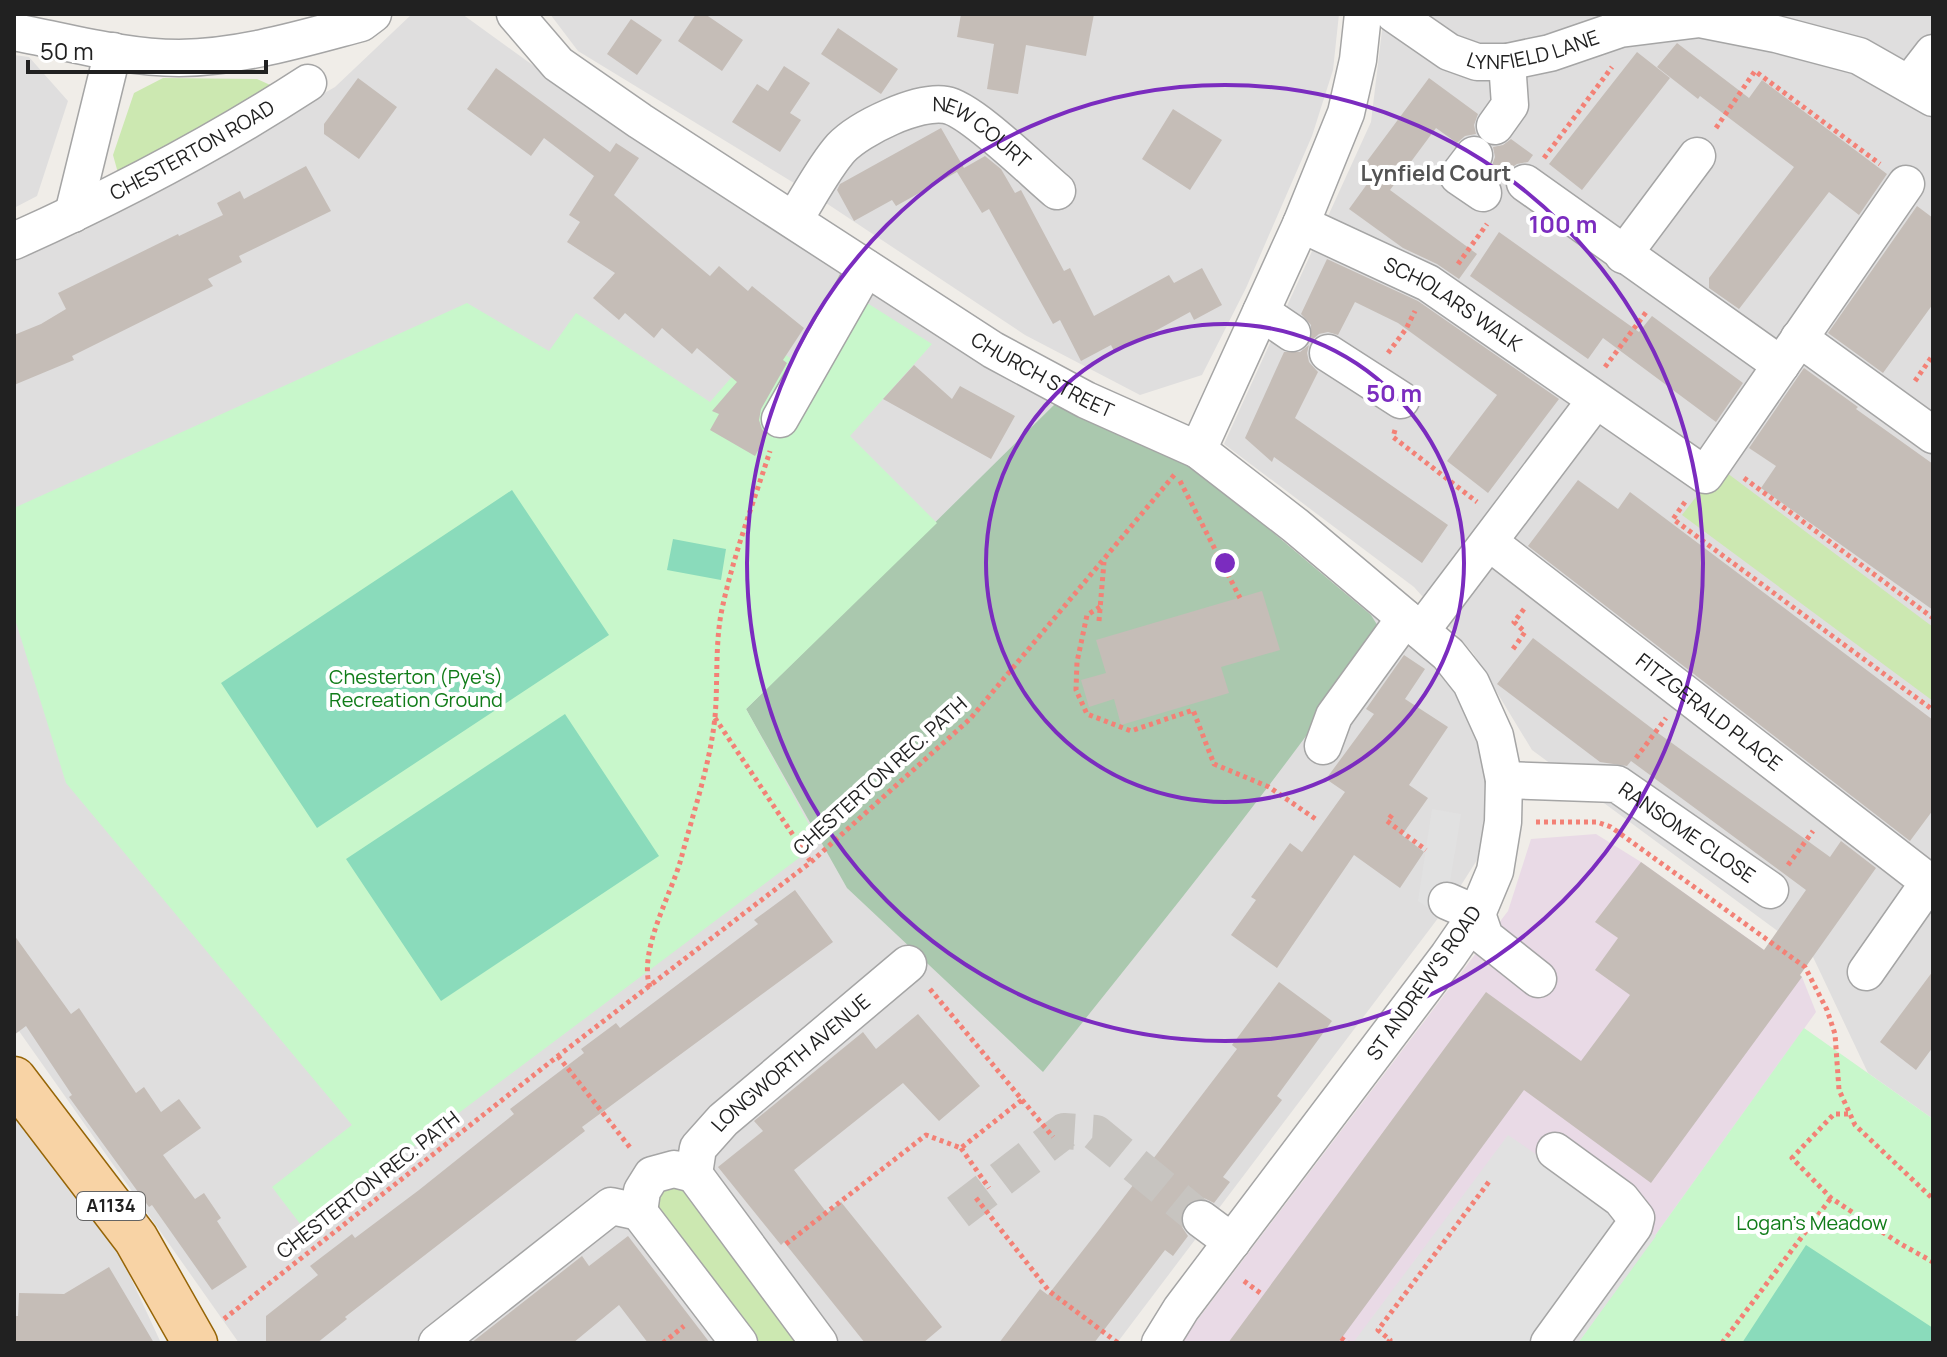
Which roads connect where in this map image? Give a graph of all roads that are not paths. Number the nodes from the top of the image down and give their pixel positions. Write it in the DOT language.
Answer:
graph roads {
  1 [pos="373,14"];
  2 [pos="515,14"];
  3 [pos="1363,14"];
  4 [pos="1394,14"];
  5 [pos="14,32"];
  6 [pos="1619,33"];
  7 [pos="113,51"];
  8 [pos="1933,53"];
  9 [pos="1507,62"];
  10 [pos="308,83"];
  11 [pos="1921,91"];
  12 [pos="1697,156"];
  13 [pos="1525,183"];
  14 [pos="1906,184"];
  15 [pos="1057,191"];
  16 [pos="1484,204"];
  17 [pos="73,214"];
  18 [pos="794,220"];
  19 [pos="1301,224"];
  20 [pos="14,241"];
  21 [pos="1623,255"];
  22 [pos="866,268"];
  23 [pos="1261,312"];
  24 [pos="1292,333"];
  25 [pos="1790,351"];
  26 [pos="1328,353"];
  27 [pos="1590,397"];
  28 [pos="1401,400"];
  29 [pos="780,419"];
  30 [pos="1933,435"];
  31 [pos="1187,461"];
  32 [pos="1496,532"];
  33 [pos="1413,625"];
  34 [pos="1323,746"];
  35 [pos="1504,780"];
  36 [pos="1932,881"];
  37 [pos="1770,890"];
  38 [pos="1462,907"];
  39 [pos="908,964"];
  40 [pos="1866,972"];
  41 [pos="1538,979"];
  42 [pos="14,1079"];
  43 [pos="1555,1151"];
  44 [pos="694,1174"];
  45 [pos="639,1212"];
  46 [pos="1201,1219"];
  47 [pos="1232,1242"];
  48 [pos="195,1343"];
  49 [pos="437,1343"];
  50 [pos="739,1343"];
  51 [pos="819,1343"];
  52 [pos="1160,1343"];
  53 [pos="1549,1343"];
  1 -- 7 [label="street"];
  2 -- 18 [label="street, CHURCH STREET"];
  3 -- 19 [label="street"];
  4 -- 9 [label="street, LYNFIELD LANE"];
  5 -- 7 [label="street"];
  6 -- 9 [label="street, LYNFIELD LANE"];
  6 -- 11 [label="street, LYNFIELD LANE"];
  7 -- 17 [label="street, CHESTERTON ROAD"];
  8 -- 11 [label="street, LYNFIELD LANE"];
  9 -- 16 [label="street"];
  10 -- 17 [label="street, CHESTERTON ROAD"];
  12 -- 21 [label="street"];
  13 -- 21 [label="street"];
  14 -- 25 [label="street"];
  15 -- 18 [label="street, NEW COURT"];
  17 -- 20 [label="street, CHESTERTON ROAD"];
  18 -- 22 [label="street, CHURCH STREET"];
  19 -- 23 [label="street"];
  19 -- 27 [label="street, SCHOLARS WALK"];
  21 -- 25 [label="street"];
  22 -- 29 [label="street"];
  22 -- 31 [label="street, CHURCH STREET"];
  23 -- 24 [label="street"];
  23 -- 31 [label="street"];
  25 -- 27 [label="street, SCHOLARS WALK"];
  25 -- 30 [label="street"];
  26 -- 28 [label="street"];
  27 -- 32 [label="street"];
  31 -- 33 [label="street, ST ANDREW'S ROAD"];
  32 -- 33 [label="street"];
  32 -- 36 [label="street, FITZGERALD PLACE"];
  33 -- 34 [label="street"];
  33 -- 35 [label="street, ST ANDREW'S ROAD"];
  35 -- 37 [label="street, RANSOME CLOSE"];
  35 -- 38 [label="street, ST ANDREW'S ROAD"];
  36 -- 40 [label="street, FITZGERALD PLACE"];
  38 -- 41 [label="street"];
  38 -- 47 [label="street, ST ANDREW'S ROAD"];
  39 -- 44 [label="street, LONGWORTH AVENUE"];
  42 -- 48 [label="main road, A1134"];
  43 -- 53 [label="street"];
  44 -- 45 [label="street"];
  44 -- 51 [label="street"];
  45 -- 49 [label="street"];
  45 -- 50 [label="street"];
  46 -- 47 [label="street"];
  47 -- 52 [label="street, ST ANDREW'S ROAD"];
}
